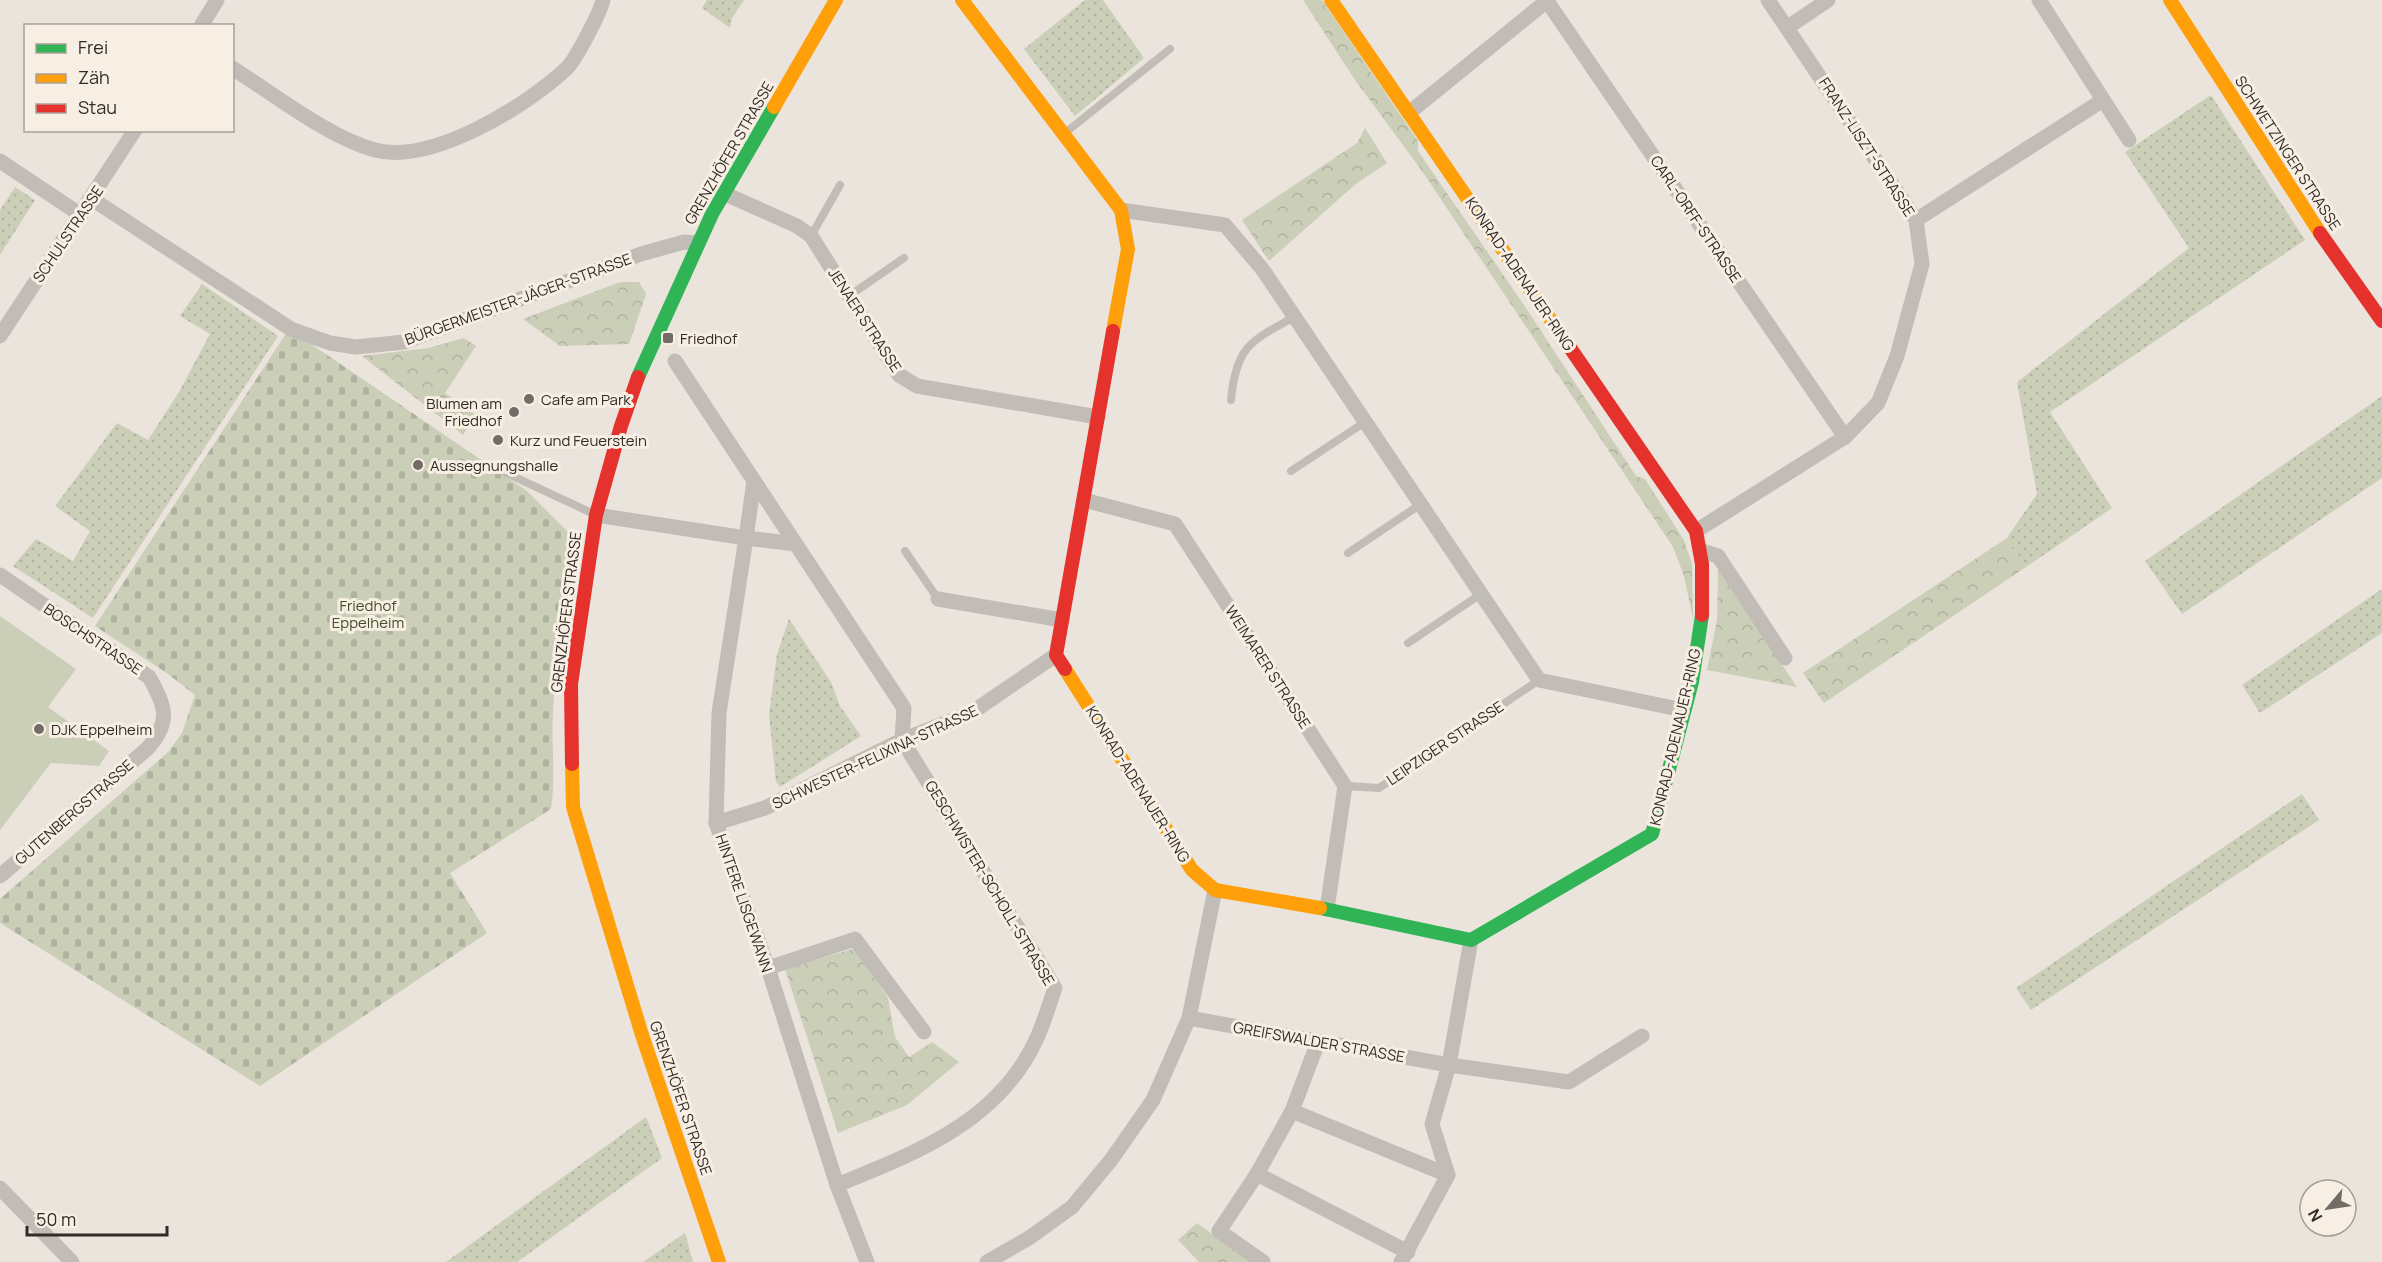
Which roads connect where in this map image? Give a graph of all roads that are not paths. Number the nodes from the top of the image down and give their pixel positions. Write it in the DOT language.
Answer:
graph roads {
  1 [pos="217,0"];
  2 [pos="603,0"];
  3 [pos="836,0"];
  4 [pos="962,0"];
  5 [pos="1331,0"];
  6 [pos="1547,0"];
  7 [pos="1768,0"];
  8 [pos="1828,0"];
  9 [pos="2039,0"];
  10 [pos="2170,0"];
  11 [pos="202,24"];
  12 [pos="1788,27"];
  13 [pos="1170,49"];
  14 [pos="234,69"];
  15 [pos="2103,100"];
  16 [pos="1410,112"];
  17 [pos="134,132"];
  18 [pos="1064,134"];
  19 [pos="2129,140"];
  20 [pos="0,160"];
  21 [pos="840,185"];
  22 [pos="723,193"];
  23 [pos="92,199"];
  24 [pos="1121,210"];
  25 [pos="81,214"];
  26 [pos="1916,220"];
  27 [pos="811,236"];
  28 [pos="697,243"];
  29 [pos="904,258"];
  30 [pos="849,296"];
  31 [pos="1294,317"];
  32 [pos="2382,321"];
  33 [pos="0,336"];
  34 [pos="675,361"];
  35 [pos="1231,400"];
  36 [pos="1098,417"];
  37 [pos="1365,422"];
  38 [pos="1845,437"];
  39 [pos="1291,471"];
  40 [pos="506,473"];
  41 [pos="754,481"];
  42 [pos="1084,500"];
  43 [pos="1421,504"];
  44 [pos="596,515"];
  45 [pos="1696,531"];
  46 [pos="746,538"];
  47 [pos="796,544"];
  48 [pos="905,551"];
  49 [pos="1702,551"];
  50 [pos="1348,553"];
  51 [pos="0,575"];
  52 [pos="1481,594"];
  53 [pos="939,600"];
  54 [pos="1062,620"];
  55 [pos="1408,643"];
  56 [pos="1056,655"];
  57 [pos="1785,658"];
  58 [pos="1539,680"];
  59 [pos="1683,710"];
  60 [pos="902,740"];
  61 [pos="147,748"];
  62 [pos="1345,786"];
  63 [pos="716,823"];
  64 [pos="0,876"];
  65 [pos="1215,890"];
  66 [pos="1328,909"];
  67 [pos="1471,940"];
  68 [pos="768,968"];
  69 [pos="1189,1018"];
  70 [pos="924,1032"];
  71 [pos="1642,1036"];
  72 [pos="1318,1042"];
  73 [pos="1449,1065"];
  74 [pos="1292,1111"];
  75 [pos="1257,1174"];
  76 [pos="1448,1175"];
  77 [pos="837,1185"];
  78 [pos="0,1188"];
  79 [pos="1405,1257"];
  80 [pos="72,1262"];
  81 [pos="719,1262"];
  82 [pos="867,1262"];
  83 [pos="987,1262"];
  84 [pos="1263,1262"];
  1 -- 11 [label="street"];
  2 -- 14 [label="street"];
  3 -- 22 [label="street, GRENZHÖFER STRASSE"];
  4 -- 18 [label="street"];
  5 -- 16 [label="street, KONRAD-ADENAUER-RING"];
  6 -- 16 [label="street"];
  6 -- 38 [label="street, CARL-ORFF-STRASSE"];
  7 -- 12 [label="street, FRANZ-LISZT-STRASSE"];
  8 -- 12 [label="street"];
  9 -- 15 [label="street"];
  10 -- 32 [label="street, SCHWETZINGER STRASSE"];
  12 -- 26 [label="street, FRANZ-LISZT-STRASSE"];
  13 -- 18 [label="lane"];
  15 -- 19 [label="street"];
  15 -- 26 [label="street"];
  16 -- 45 [label="street, KONRAD-ADENAUER-RING"];
  17 -- 23 [label="street, SCHULSTRASSE"];
  18 -- 24 [label="street"];
  20 -- 25 [label="street"];
  21 -- 27 [label="lane"];
  22 -- 27 [label="street, JENAER STRASSE"];
  22 -- 28 [label="street, GRENZHÖFER STRASSE"];
  23 -- 25 [label="street, SCHULSTRASSE"];
  23 -- 28 [label="street, BÜRGERMEISTER-JÄGER-STRASSE"];
  24 -- 31 [label="street"];
  24 -- 36 [label="street"];
  25 -- 33 [label="street, SCHULSTRASSE"];
  26 -- 38 [label="street, FRANZ-LISZT-STRASSE"];
  27 -- 30 [label="street, JENAER STRASSE"];
  28 -- 44 [label="street, GRENZHÖFER STRASSE"];
  29 -- 30 [label="lane"];
  30 -- 36 [label="street, JENAER STRASSE"];
  31 -- 35 [label="lane"];
  31 -- 37 [label="street"];
  34 -- 41 [label="street"];
  36 -- 42 [label="street"];
  37 -- 39 [label="lane"];
  37 -- 43 [label="street"];
  38 -- 45 [label="street, FRANZ-LISZT-STRASSE"];
  40 -- 44 [label="lane"];
  41 -- 46 [label="street"];
  41 -- 47 [label="street"];
  42 -- 54 [label="street"];
  42 -- 62 [label="street, WEIMARER STRASSE"];
  43 -- 50 [label="lane"];
  43 -- 52 [label="street"];
  44 -- 46 [label="street"];
  44 -- 81 [label="street, GRENZHÖFER STRASSE"];
  45 -- 49 [label="street, KONRAD-ADENAUER-RING"];
  46 -- 47 [label="street"];
  46 -- 63 [label="street, HINTERE LISGEWANN"];
  47 -- 60 [label="street"];
  48 -- 53 [label="lane"];
  49 -- 57 [label="street"];
  49 -- 59 [label="street, KONRAD-ADENAUER-RING"];
  51 -- 61 [label="street, BOSCHSTRASSE"];
  52 -- 55 [label="lane"];
  52 -- 58 [label="street"];
  53 -- 54 [label="street"];
  54 -- 56 [label="street"];
  56 -- 60 [label="street, SCHWESTER-FELIXINA-STRASSE"];
  56 -- 65 [label="street, KONRAD-ADENAUER-RING"];
  58 -- 59 [label="street"];
  58 -- 62 [label="lane, LEIPZIGER STRASSE"];
  59 -- 67 [label="street, KONRAD-ADENAUER-RING"];
  60 -- 63 [label="street, SCHWESTER-FELIXINA-STRASSE"];
  60 -- 77 [label="street, GESCHWISTER-SCHOLL-STRASSE"];
  61 -- 64 [label="street, GUTENBERGSTRASSE"];
  62 -- 66 [label="street"];
  63 -- 68 [label="street, HINTERE LISGEWANN"];
  65 -- 66 [label="street"];
  65 -- 69 [label="street"];
  66 -- 67 [label="street"];
  67 -- 73 [label="street"];
  68 -- 70 [label="street"];
  68 -- 77 [label="street, HINTERE LISGEWANN"];
  69 -- 72 [label="street, GREIFSWALDER STRASSE"];
  69 -- 83 [label="street"];
  71 -- 73 [label="street, GREIFSWALDER STRASSE"];
  72 -- 73 [label="street, GREIFSWALDER STRASSE"];
  72 -- 74 [label="street"];
  73 -- 76 [label="street"];
  74 -- 75 [label="street"];
  74 -- 76 [label="street"];
  75 -- 79 [label="street"];
  75 -- 84 [label="street"];
  76 -- 79 [label="street"];
  77 -- 82 [label="street, HINTERE LISGEWANN"];
  78 -- 80 [label="street"];
}
